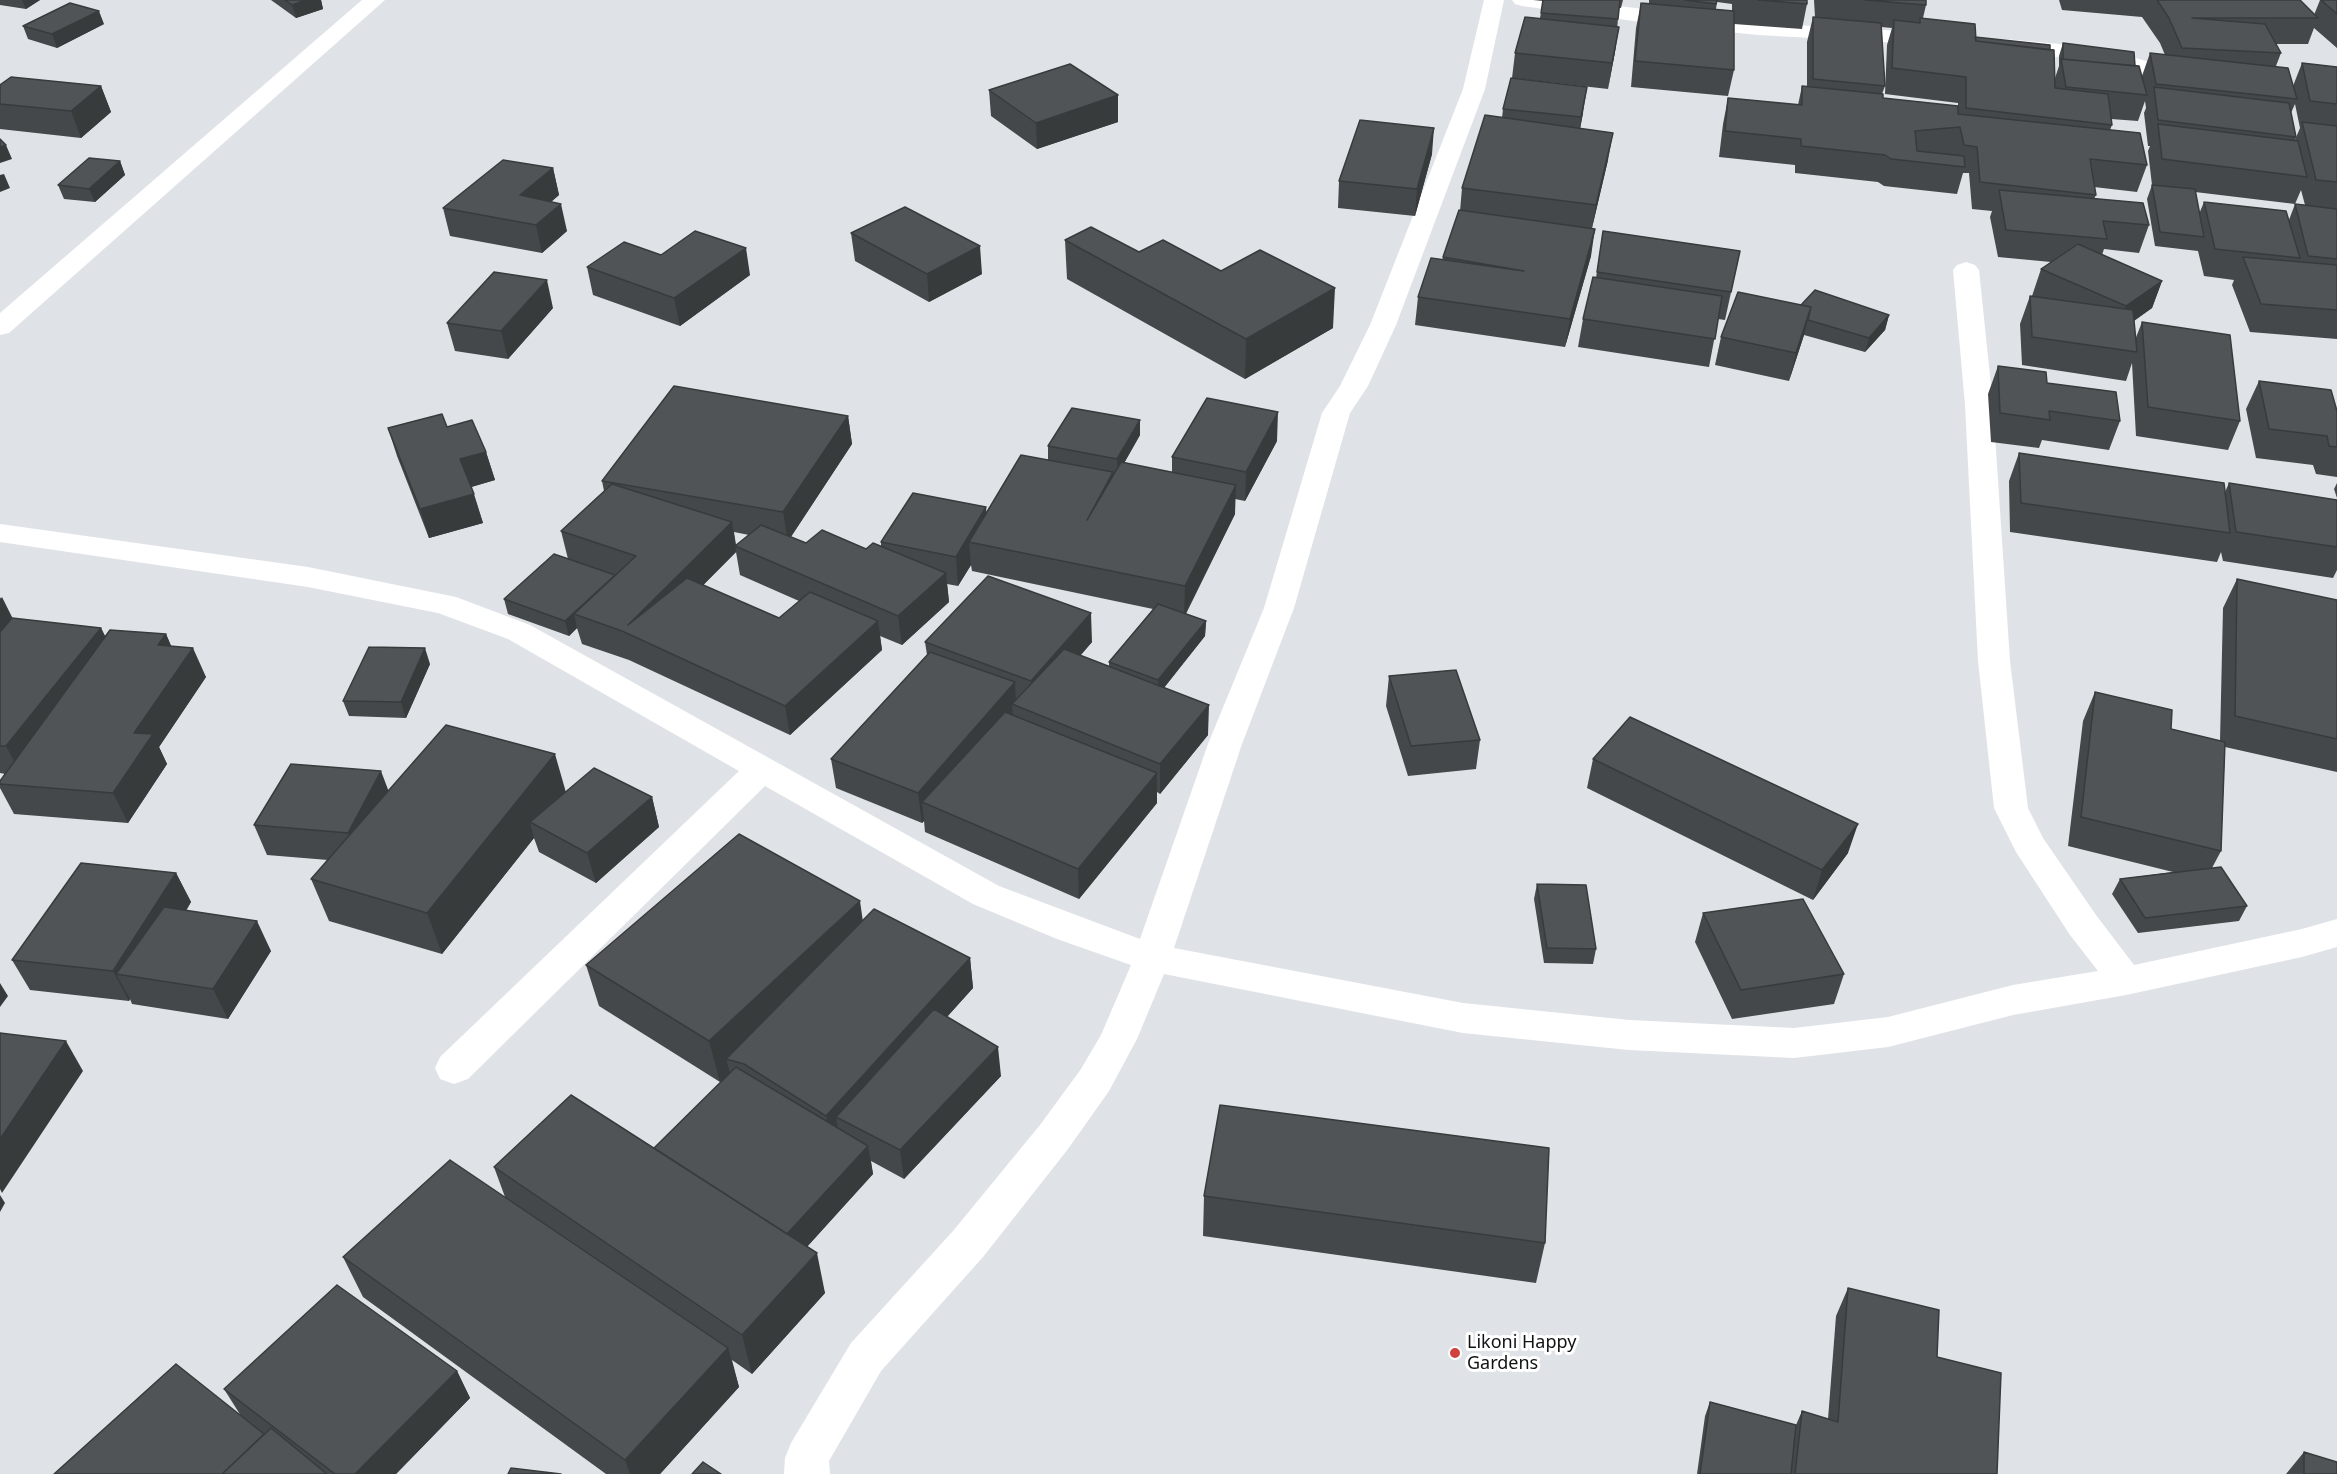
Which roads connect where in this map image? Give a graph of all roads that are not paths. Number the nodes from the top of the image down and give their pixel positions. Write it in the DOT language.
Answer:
graph roads {
  1 [pos="375,0"];
  2 [pos="1494,0"];
  3 [pos="1522,0"];
  4 [pos="1955,39"];
  5 [pos="1989,43"];
  6 [pos="2206,79"];
  7 [pos="1966,270"];
  8 [pos="0,327"];
  9 [pos="0,533"];
  10 [pos="763,768"];
  11 [pos="2337,933"];
  12 [pos="1152,958"];
  13 [pos="2126,981"];
  14 [pos="454,1068"];
  15 [pos="807,1474"];
  1 -- 8 [label="street"];
  2 -- 12 [label="street"];
  3 -- 4 [label="street"];
  5 -- 6 [label="street"];
  7 -- 13 [label="street"];
  9 -- 10 [label="street"];
  10 -- 12 [label="street"];
  10 -- 14 [label="street"];
  11 -- 13 [label="street"];
  12 -- 13 [label="street"];
  12 -- 15 [label="street"];
}
